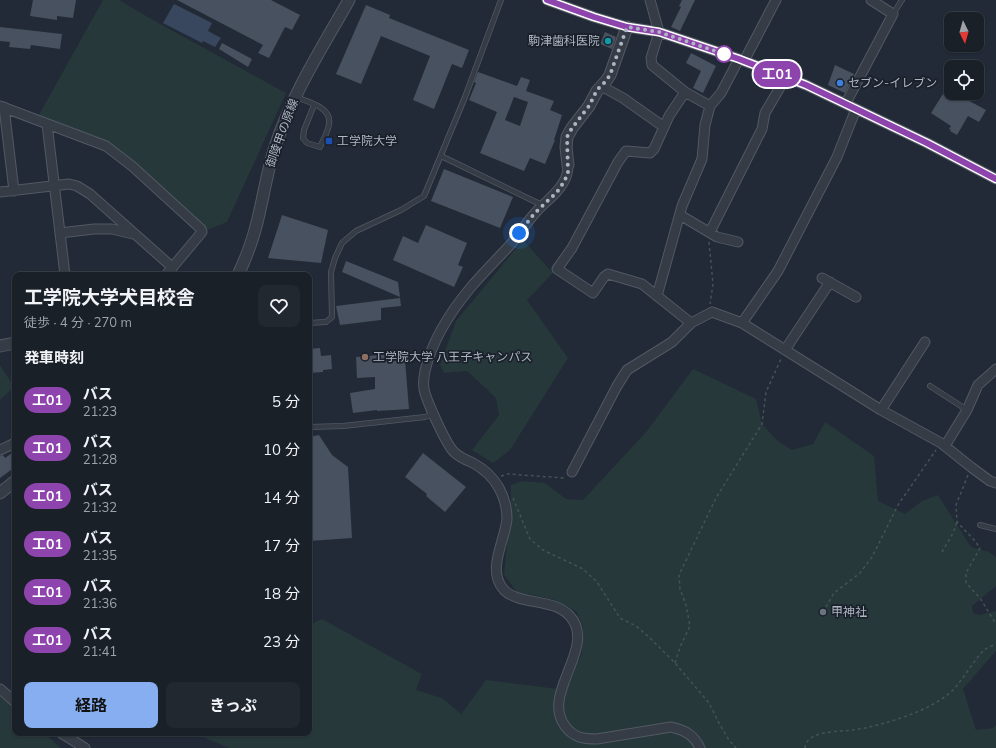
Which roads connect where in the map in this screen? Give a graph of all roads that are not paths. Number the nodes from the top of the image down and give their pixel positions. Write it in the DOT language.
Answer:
graph roads {
  1 [pos="349,0"];
  2 [pos="501,0"];
  3 [pos="547,0"];
  4 [pos="650,0"];
  5 [pos="776,0"];
  6 [pos="871,0"];
  7 [pos="902,0"];
  8 [pos="893,14"];
  9 [pos="627,27"];
  10 [pos="659,32"];
  11 [pos="742,60"];
  12 [pos="786,78"];
  13 [pos="601,86"];
  14 [pos="685,92"];
  15 [pos="294,97"];
  16 [pos="846,103"];
  17 [pos="314,105"];
  18 [pos="710,106"];
  19 [pos="2,107"];
  20 [pos="856,109"];
  21 [pos="47,124"];
  22 [pos="664,127"];
  23 [pos="4,146"];
  24 [pos="441,156"];
  25 [pos="568,165"];
  26 [pos="996,179"];
  27 [pos="53,186"];
  28 [pos="14,191"];
  29 [pos="0,192"];
  30 [pos="542,205"];
  31 [pos="680,215"];
  32 [pos="710,232"];
  33 [pos="60,233"];
  34 [pos="134,234"];
  35 [pos="738,242"];
  36 [pos="172,267"];
  37 [pos="65,272"];
  38 [pos="168,272"];
  39 [pos="239,272"];
  40 [pos="822,278"];
  41 [pos="830,282"];
  42 [pos="658,296"];
  43 [pos="856,297"];
  44 [pos="312,323"];
  45 [pos="691,323"];
  46 [pos="742,323"];
  47 [pos="925,342"];
  48 [pos="12,344"];
  49 [pos="0,346"];
  50 [pos="786,350"];
  51 [pos="996,369"];
  52 [pos="930,386"];
  53 [pos="881,410"];
  54 [pos="967,410"];
  55 [pos="434,414"];
  56 [pos="312,428"];
  57 [pos="12,445"];
  58 [pos="943,445"];
  59 [pos="0,450"];
  60 [pos="572,472"];
  61 [pos="995,480"];
  62 [pos="12,483"];
  63 [pos="0,493"];
  64 [pos="980,525"];
  65 [pos="996,529"];
  66 [pos="0,689"];
  67 [pos="12,699"];
  68 [pos="66,736"];
  69 [pos="85,748"];
  70 [pos="700,748"];
  1 -- 15 [label="street, 御陵甲の原線"];
  2 -- 24 [label="lane"];
  3 -- 9 [label="street"];
  4 -- 10 [label="street"];
  5 -- 11 [label="street"];
  6 -- 8 [label="street"];
  7 -- 8 [label="lane"];
  8 -- 16 [label="street"];
  9 -- 10 [label="street"];
  9 -- 13 [label="street"];
  10 -- 11 [label="street"];
  10 -- 14 [label="street"];
  11 -- 12 [label="street"];
  11 -- 18 [label="street"];
  12 -- 16 [label="street"];
  12 -- 32 [label="street"];
  13 -- 22 [label="street"];
  13 -- 25 [label="street"];
  14 -- 18 [label="street"];
  14 -- 22 [label="street"];
  15 -- 17 [label="lane"];
  15 -- 39 [label="street, 御陵甲の原線"];
  16 -- 20 [label="street"];
  17 -- 17 [label="lane"];
  18 -- 31 [label="street"];
  19 -- 21 [label="street"];
  19 -- 23 [label="street"];
  20 -- 26 [label="street"];
  20 -- 46 [label="street"];
  21 -- 27 [label="street"];
  21 -- 36 [label="street"];
  22 -- 42 [label="street"];
  23 -- 28 [label="street"];
  24 -- 30 [label="lane"];
  24 -- 44 [label="lane"];
  25 -- 30 [label="street"];
  27 -- 28 [label="street"];
  27 -- 33 [label="street"];
  27 -- 34 [label="street"];
  28 -- 29 [label="street"];
  30 -- 55 [label="street"];
  31 -- 32 [label="street"];
  31 -- 42 [label="street"];
  32 -- 35 [label="street"];
  33 -- 34 [label="street"];
  33 -- 37 [label="street"];
  34 -- 36 [label="street"];
  36 -- 38 [label="street"];
  40 -- 41 [label="street"];
  41 -- 43 [label="street"];
  41 -- 50 [label="street"];
  42 -- 45 [label="street"];
  45 -- 46 [label="street"];
  45 -- 60 [label="street"];
  46 -- 50 [label="street"];
  47 -- 53 [label="street"];
  48 -- 49 [label="street"];
  50 -- 53 [label="street"];
  51 -- 54 [label="street"];
  52 -- 54 [label="lane"];
  53 -- 58 [label="street"];
  54 -- 58 [label="street"];
  55 -- 56 [label="lane"];
  55 -- 70 [label="street"];
  57 -- 59 [label="street"];
  58 -- 61 [label="street"];
  62 -- 63 [label="street"];
  64 -- 65 [label="lane"];
  66 -- 67 [label="street"];
  68 -- 69 [label="street"];
}
